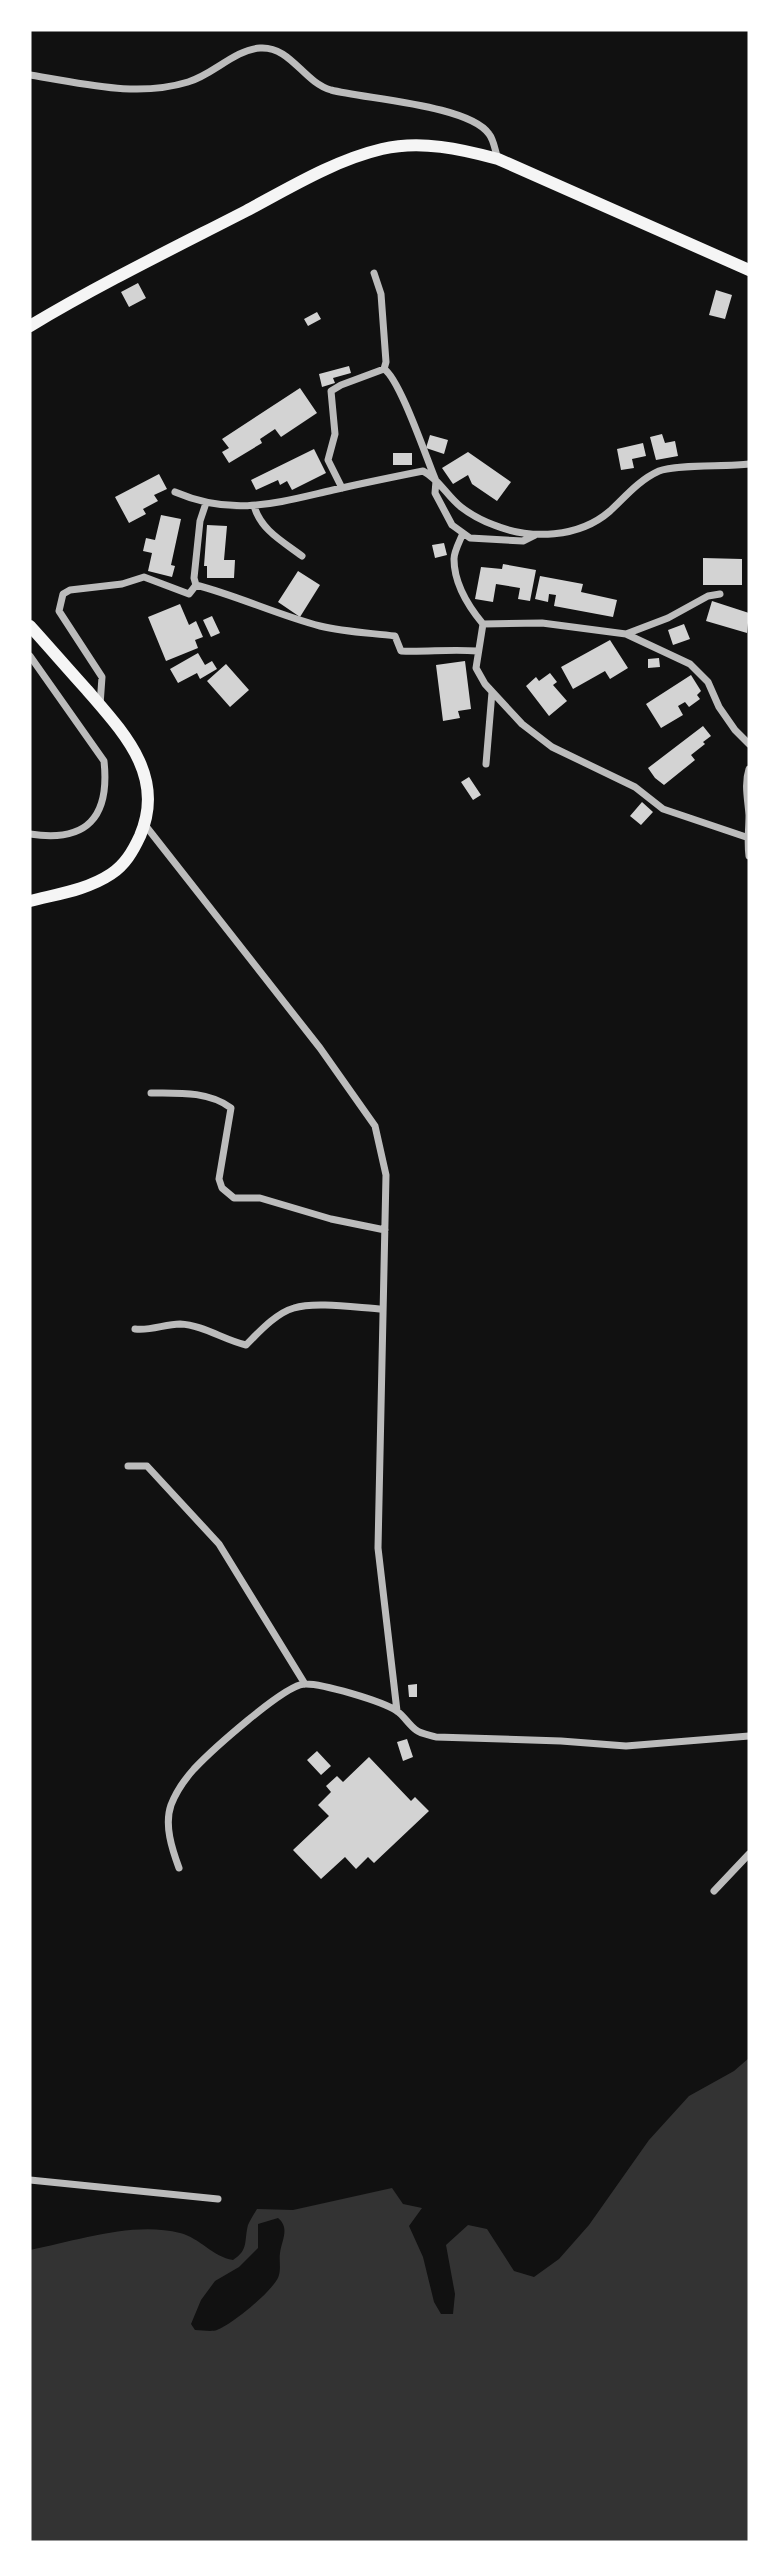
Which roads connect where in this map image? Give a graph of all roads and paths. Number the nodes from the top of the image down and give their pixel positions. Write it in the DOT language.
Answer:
graph roads {
  1 [pos="30,75"];
  2 [pos="498,159"];
  3 [pos="749,270"];
  4 [pos="374,273"];
  5 [pos="30,326"];
  6 [pos="384,369"];
  7 [pos="749,464"];
  8 [pos="436,481"];
  9 [pos="342,488"];
  10 [pos="175,492"];
  11 [pos="206,503"];
  12 [pos="254,506"];
  13 [pos="463,533"];
  14 [pos="538,534"];
  15 [pos="302,556"];
  16 [pos="196,585"];
  17 [pos="720,594"];
  18 [pos="483,624"];
  19 [pos="30,626"];
  20 [pos="626,634"];
  21 [pos="477,651"];
  22 [pos="30,656"];
  23 [pos="492,691"];
  24 [pos="100,705"];
  25 [pos="749,744"];
  26 [pos="486,764"];
  27 [pos="749,769"];
  28 [pos="145,825"];
  29 [pos="30,834"];
  30 [pos="748,838"];
  31 [pos="749,856"];
  32 [pos="30,901"];
  33 [pos="151,1093"];
  34 [pos="385,1230"];
  35 [pos="383,1309"];
  36 [pos="135,1329"];
  37 [pos="128,1466"];
  38 [pos="305,1684"];
  39 [pos="397,1711"];
  40 [pos="748,1736"];
  41 [pos="749,1854"];
  42 [pos="179,1868"];
  43 [pos="714,1891"];
  44 [pos="30,2180"];
  45 [pos="218,2199"];
  1 -- 2 [label="street"];
  2 -- 3 [label="main road"];
  2 -- 5 [label="main road"];
  4 -- 6 [label="street"];
  6 -- 8 [label="street"];
  6 -- 9 [label="street"];
  7 -- 14 [label="street"];
  8 -- 9 [label="street"];
  8 -- 13 [label="street"];
  8 -- 14 [label="street"];
  9 -- 12 [label="street"];
  10 -- 11 [label="street"];
  11 -- 12 [label="street"];
  11 -- 16 [label="street"];
  12 -- 15 [label="street"];
  13 -- 14 [label="street"];
  13 -- 18 [label="street"];
  16 -- 21 [label="street"];
  16 -- 24 [label="street"];
  17 -- 20 [label="street"];
  18 -- 20 [label="street"];
  18 -- 21 [label="street"];
  19 -- 24 [label="main road"];
  20 -- 25 [label="street"];
  21 -- 23 [label="street"];
  22 -- 29 [label="street"];
  23 -- 26 [label="street"];
  23 -- 30 [label="street"];
  24 -- 28 [label="main road"];
  27 -- 30 [label="street"];
  28 -- 32 [label="main road"];
  28 -- 34 [label="street"];
  30 -- 31 [label="street"];
  33 -- 34 [label="street"];
  34 -- 35 [label="street"];
  35 -- 36 [label="street"];
  35 -- 39 [label="street"];
  37 -- 38 [label="street"];
  38 -- 39 [label="street"];
  38 -- 42 [label="street"];
  39 -- 40 [label="street"];
  41 -- 43 [label="street"];
  44 -- 45 [label="street"];
}
